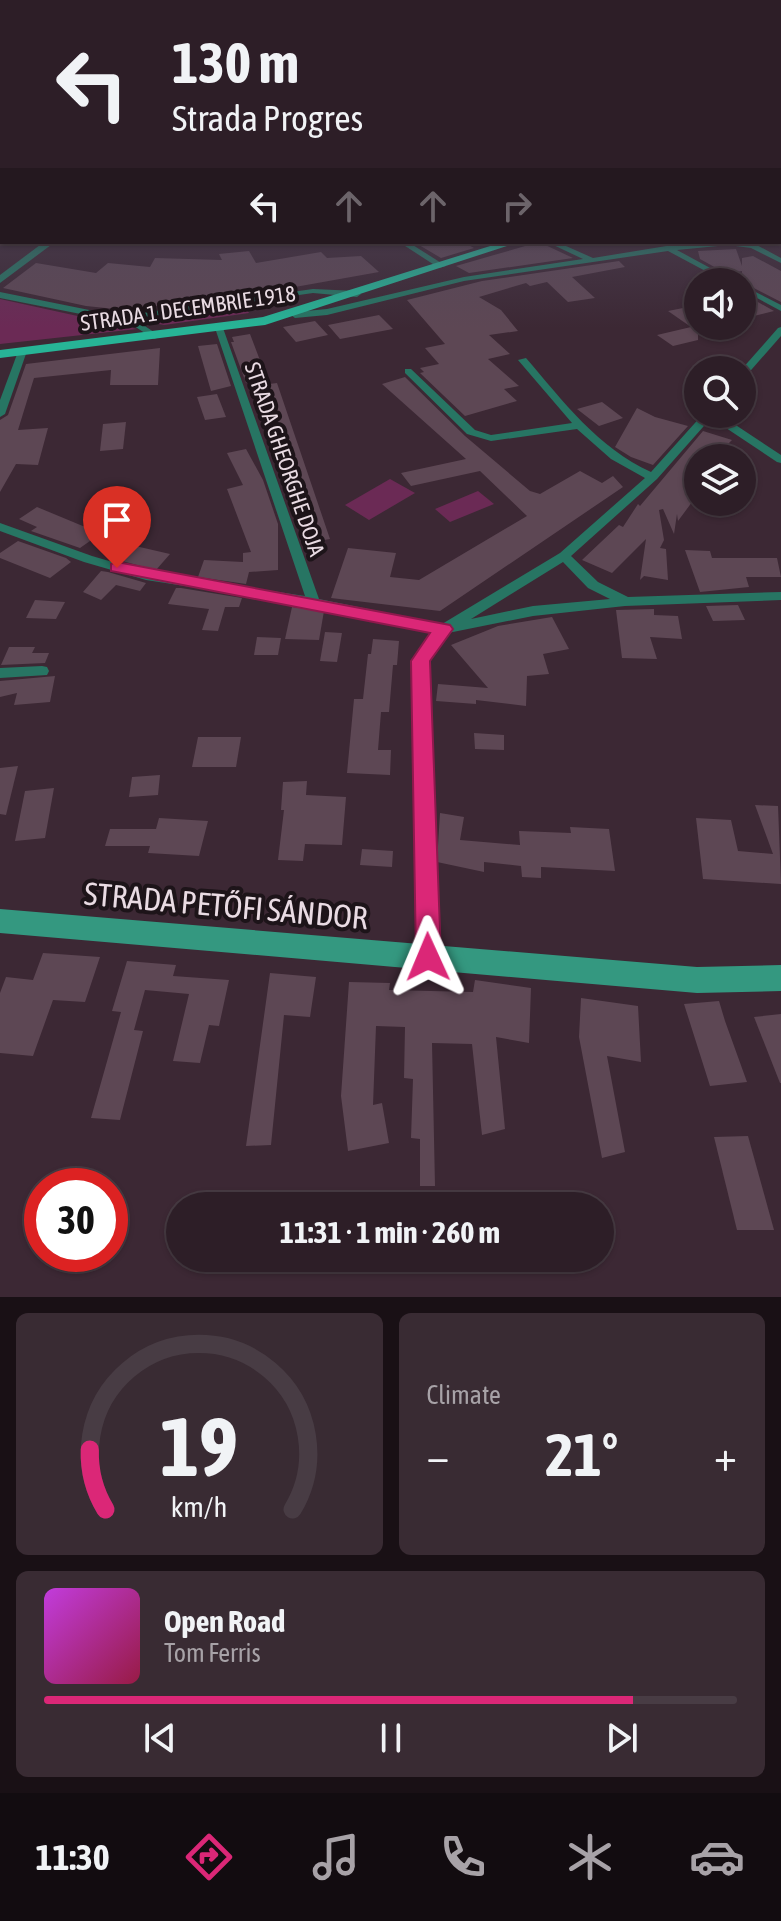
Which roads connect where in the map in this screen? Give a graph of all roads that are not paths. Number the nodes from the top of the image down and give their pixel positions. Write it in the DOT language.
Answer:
graph roads {
  1 [pos="47,244"];
  2 [pos="406,244"];
  3 [pos="508,244"];
  4 [pos="555,244"];
  5 [pos="682,244"];
  6 [pos="718,244"];
  7 [pos="748,244"];
  8 [pos="669,249"];
  9 [pos="591,261"];
  10 [pos="781,261"];
  11 [pos="442,266"];
  12 [pos="0,267"];
  13 [pos="16,267"];
  14 [pos="705,268"];
  15 [pos="0,280"];
  16 [pos="357,294"];
  17 [pos="0,295"];
  18 [pos="756,295"];
  19 [pos="245,302"];
  20 [pos="781,308"];
  21 [pos="295,315"];
  22 [pos="118,319"];
  23 [pos="265,321"];
  24 [pos="219,328"];
  25 [pos="781,330"];
  26 [pos="154,336"];
  27 [pos="22,351"];
  28 [pos="0,354"];
  29 [pos="756,359"];
  30 [pos="523,360"];
  31 [pos="408,371"];
  32 [pos="0,414"];
  33 [pos="580,425"];
  34 [pos="698,428"];
  35 [pos="732,428"];
  36 [pos="781,460"];
  37 [pos="653,477"];
  38 [pos="0,527"];
  39 [pos="564,556"];
  40 [pos="781,596"];
  41 [pos="314,602"];
  42 [pos="625,602"];
  43 [pos="444,629"];
  44 [pos="42,671"];
  45 [pos="0,673"];
  46 [pos="0,921"];
  47 [pos="428,957"];
  48 [pos="781,978"];
  1 -- 13 [label="street"];
  2 -- 11 [label="street"];
  3 -- 11 [label="main road, STRADA 1 DECEMBRIE 1918"];
  4 -- 9 [label="street"];
  5 -- 8 [label="street"];
  6 -- 8 [label="street"];
  7 -- 10 [label="street"];
  8 -- 9 [label="street"];
  8 -- 14 [label="street"];
  9 -- 21 [label="street"];
  11 -- 16 [label="main road, STRADA 1 DECEMBRIE 1918"];
  12 -- 13 [label="street"];
  13 -- 15 [label="street"];
  16 -- 19 [label="street"];
  16 -- 21 [label="main road, STRADA 1 DECEMBRIE 1918"];
  17 -- 22 [label="street"];
  18 -- 20 [label="street"];
  19 -- 22 [label="street"];
  19 -- 23 [label="street"];
  21 -- 23 [label="main road, STRADA 1 DECEMBRIE 1918"];
  22 -- 26 [label="street"];
  23 -- 24 [label="main road, STRADA 1 DECEMBRIE 1918"];
  24 -- 26 [label="main road, STRADA 1 DECEMBRIE 1918"];
  24 -- 41 [label="street, STRADA GHEORGHE DOJA"];
  25 -- 29 [label="street"];
  26 -- 27 [label="main road, STRADA 1 DECEMBRIE 1918"];
  27 -- 28 [label="main road, STRADA 1 DECEMBRIE 1918"];
  27 -- 32 [label="street"];
  30 -- 33 [label="street"];
  31 -- 33 [label="street"];
  33 -- 37 [label="street"];
  34 -- 37 [label="street"];
  35 -- 36 [label="street"];
  37 -- 39 [label="street"];
  38 -- 41 [label="street"];
  39 -- 42 [label="street"];
  39 -- 43 [label="street"];
  40 -- 42 [label="street"];
  41 -- 43 [label="street"];
  42 -- 43 [label="street"];
  43 -- 47 [label="street"];
  44 -- 45 [label="street"];
  46 -- 47 [label="main road, STRADA PETŐFI SÁNDOR"];
  47 -- 48 [label="main road, STRADA PETŐFI SÁNDOR"];
}
